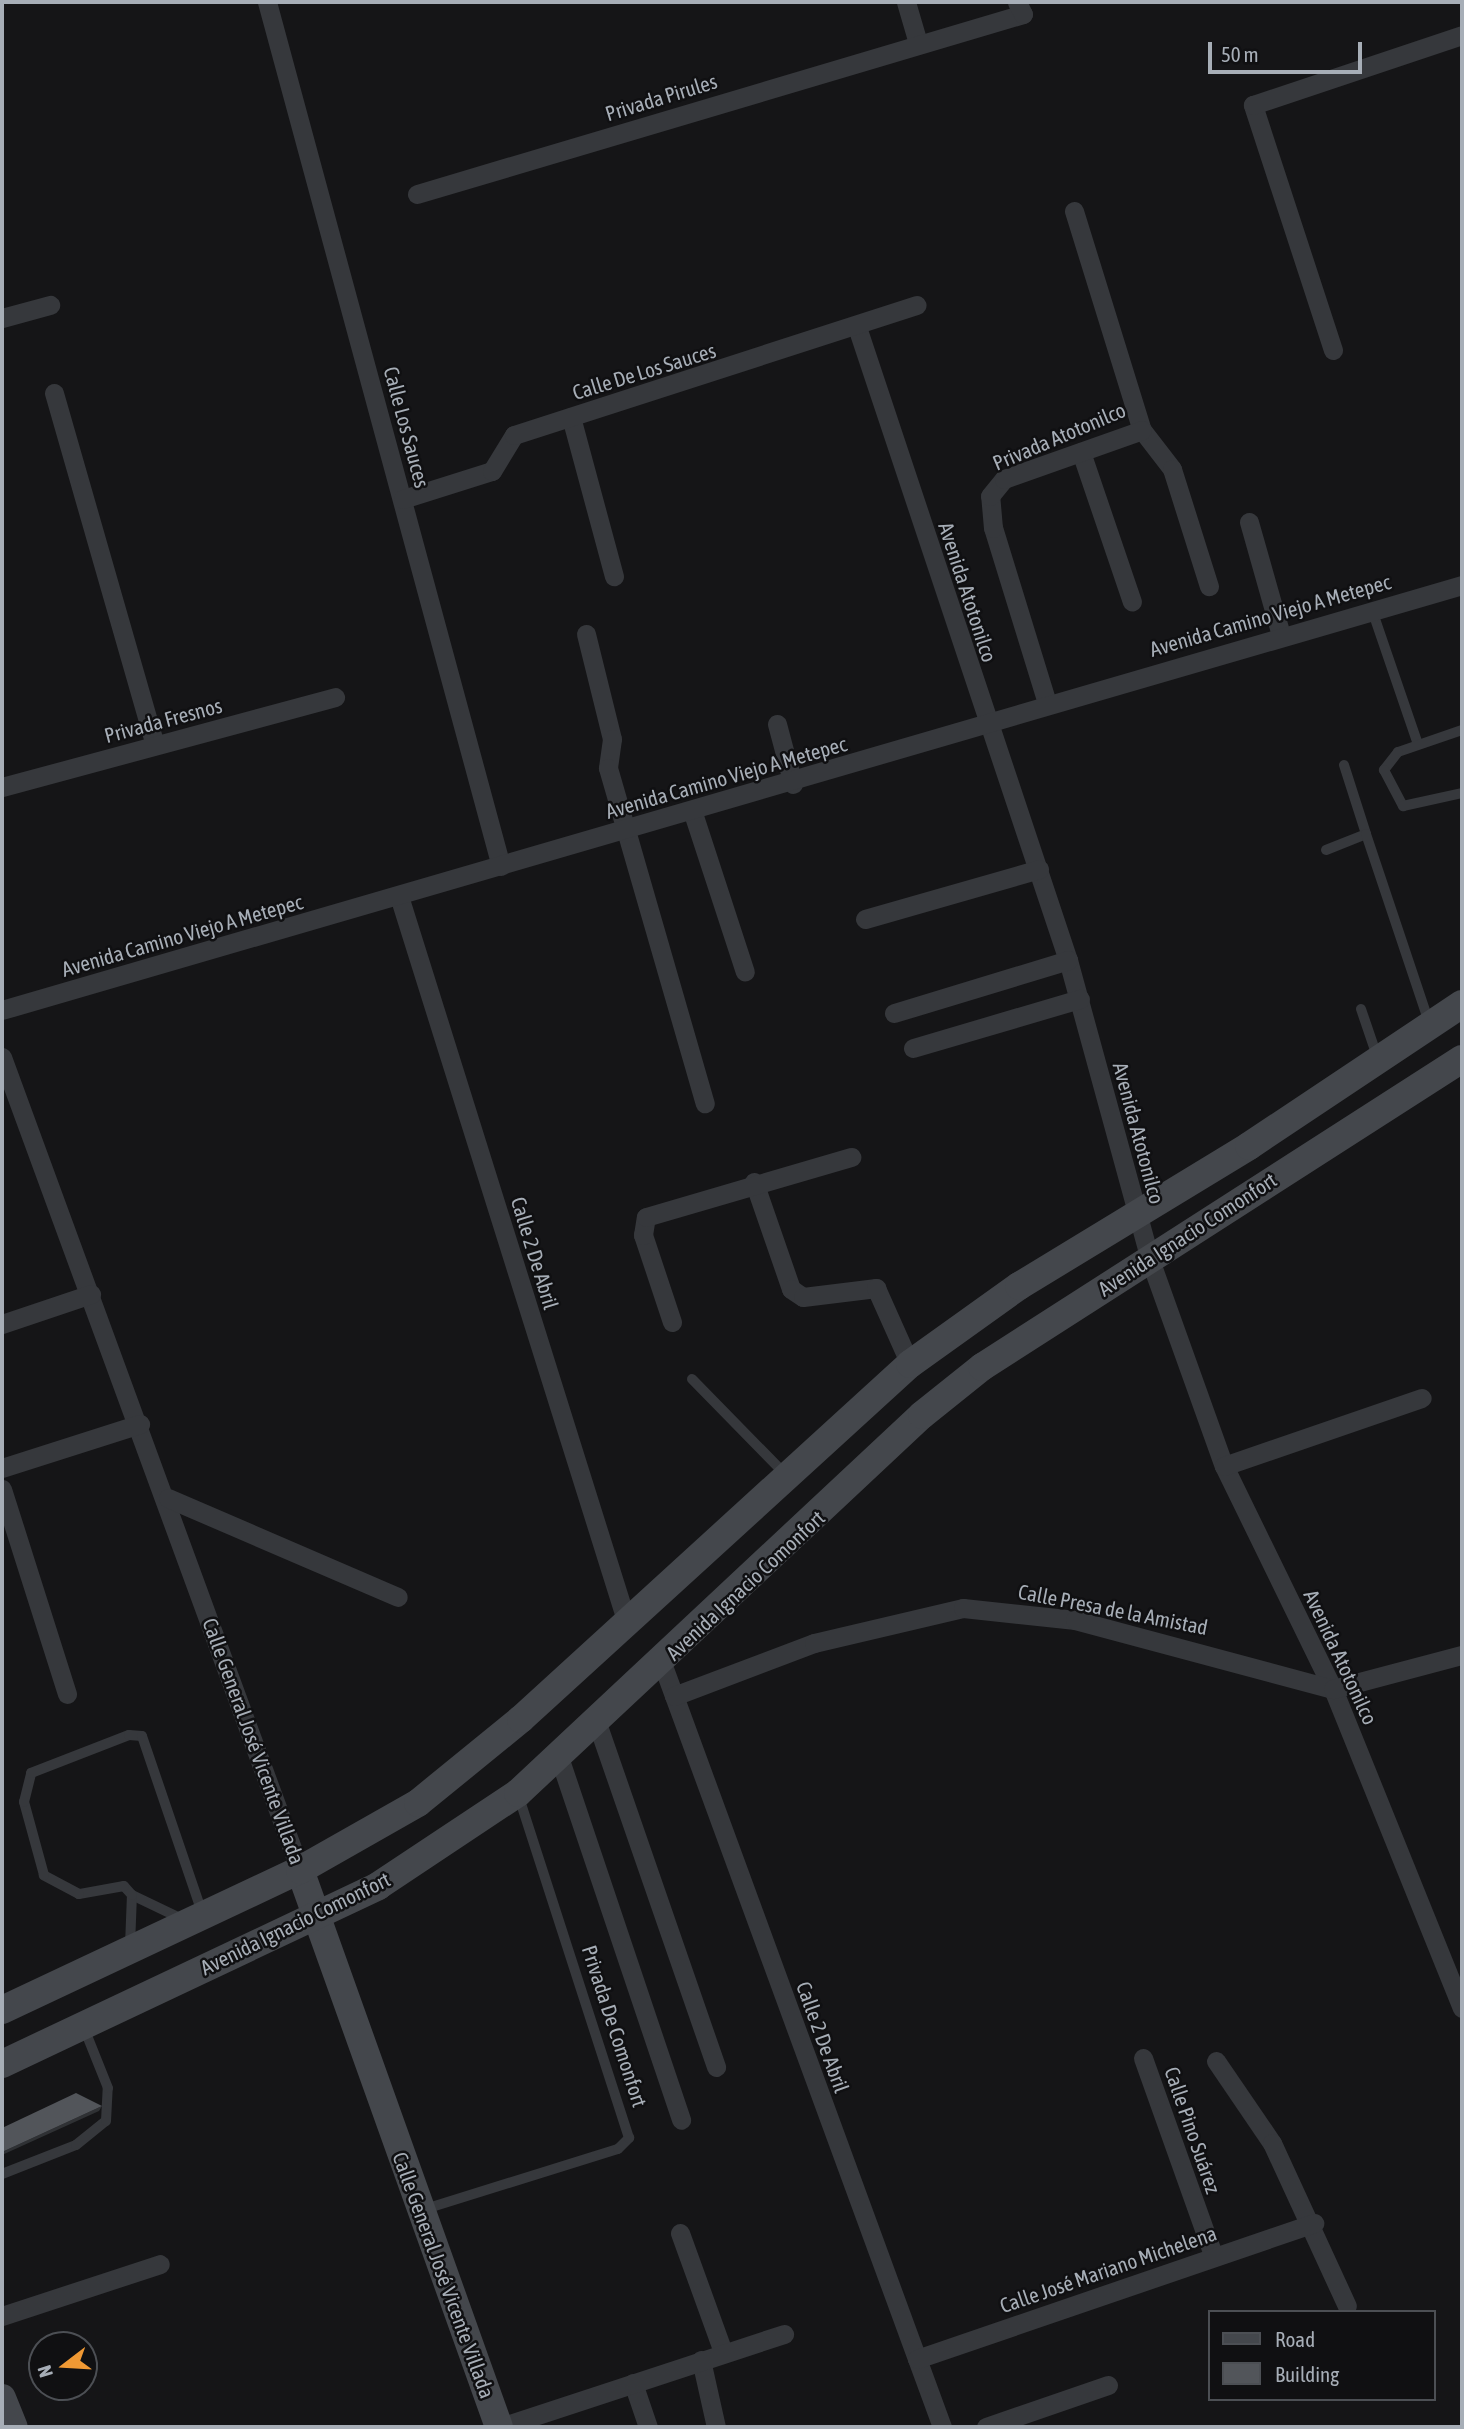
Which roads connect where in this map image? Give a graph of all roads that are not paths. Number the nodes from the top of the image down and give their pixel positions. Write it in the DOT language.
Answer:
graph roads {
  1 [pos="267,2"];
  2 [pos="906,2"];
  3 [pos="1020,8"];
  4 [pos="1462,35"];
  5 [pos="918,43"];
  6 [pos="417,194"];
  7 [pos="1074,212"];
  8 [pos="50,305"];
  9 [pos="916,305"];
  10 [pos="2,318"];
  11 [pos="857,327"];
  12 [pos="1333,350"];
  13 [pos="54,393"];
  14 [pos="571,417"];
  15 [pos="1142,430"];
  16 [pos="1081,452"];
  17 [pos="403,499"];
  18 [pos="1249,522"];
  19 [pos="614,576"];
  20 [pos="1462,585"];
  21 [pos="1209,586"];
  22 [pos="1132,602"];
  23 [pos="1372,610"];
  24 [pos="586,634"];
  25 [pos="1281,635"];
  26 [pos="335,697"];
  27 [pos="1047,703"];
  28 [pos="986,721"];
  29 [pos="777,724"];
  30 [pos="1462,730"];
  31 [pos="1418,744"];
  32 [pos="155,745"];
  33 [pos="1344,765"];
  34 [pos="793,784"];
  35 [pos="2,787"];
  36 [pos="1462,793"];
  37 [pos="692,810"];
  38 [pos="628,830"];
  39 [pos="1366,834"];
  40 [pos="1326,850"];
  41 [pos="501,866"];
  42 [pos="1039,869"];
  43 [pos="400,896"];
  44 [pos="865,919"];
  45 [pos="1068,960"];
  46 [pos="745,972"];
  47 [pos="1080,999"];
  48 [pos="1462,1004"];
  49 [pos="1361,1009"];
  50 [pos="2,1010"];
  51 [pos="894,1013"];
  52 [pos="1431,1026"];
  53 [pos="913,1048"];
  54 [pos="2,1057"];
  55 [pos="1462,1059"];
  56 [pos="1378,1060"];
  57 [pos="705,1103"];
  58 [pos="851,1157"];
  59 [pos="754,1182"];
  60 [pos="1138,1216"];
  61 [pos="1149,1257"];
  62 [pos="91,1293"];
  63 [pos="671,1322"];
  64 [pos="2,1324"];
  65 [pos="910,1364"];
  66 [pos="692,1378"];
  67 [pos="1422,1398"];
  68 [pos="140,1424"];
  69 [pos="1224,1465"];
  70 [pos="2,1468"];
  71 [pos="787,1476"];
  72 [pos="2,1489"];
  73 [pos="168,1498"];
  74 [pos="398,1597"];
  75 [pos="627,1623"];
  76 [pos="1462,1655"];
  77 [pos="662,1663"];
  78 [pos="1333,1689"];
  79 [pos="67,1694"];
  80 [pos="674,1696"];
  81 [pos="597,1723"];
  82 [pos="558,1754"];
  83 [pos="518,1793"];
  84 [pos="300,1870"];
  85 [pos="132,1895"];
  86 [pos="194,1917"];
  87 [pos="318,1917"];
  88 [pos="130,1947"];
  89 [pos="1462,2008"];
  90 [pos="2,2010"];
  91 [pos="82,2023"];
  92 [pos="1143,2058"];
  93 [pos="1216,2061"];
  94 [pos="2,2064"];
  95 [pos="716,2067"];
  96 [pos="681,2120"];
  97 [pos="2,2174"];
  98 [pos="419,2211"];
  99 [pos="1314,2223"];
  100 [pos="681,2233"];
  101 [pos="1214,2257"];
  102 [pos="160,2264"];
  103 [pos="1347,2306"];
  104 [pos="2,2316"];
  105 [pos="784,2334"];
  106 [pos="723,2352"];
  107 [pos="917,2359"];
  108 [pos="701,2360"];
  109 [pos="633,2382"];
  110 [pos="1108,2385"];
  111 [pos="2,2398"];
  112 [pos="14,2427"];
  113 [pos="500,2427"];
  114 [pos="648,2427"];
  115 [pos="716,2427"];
  116 [pos="942,2427"];
  117 [pos="986,2427"];
  1 -- 17 [label="street, Calle Los Sauces"];
  2 -- 5 [label="street"];
  3 -- 5 [label="street, Privada Pirules"];
  4 -- 12 [label="street"];
  5 -- 6 [label="street, Privada Pirules"];
  7 -- 15 [label="street, Privada Atotonilco"];
  8 -- 10 [label="street"];
  9 -- 11 [label="street, Calle De Los Sauces"];
  11 -- 14 [label="street, Calle De Los Sauces"];
  11 -- 28 [label="street, Avenida Atotonilco"];
  13 -- 32 [label="street"];
  14 -- 17 [label="street, Calle De Los Sauces"];
  14 -- 19 [label="street"];
  15 -- 16 [label="street, Privada Atotonilco"];
  15 -- 21 [label="street"];
  16 -- 22 [label="street"];
  16 -- 27 [label="street, Privada Atotonilco"];
  17 -- 41 [label="street, Calle Los Sauces"];
  18 -- 25 [label="street"];
  20 -- 23 [label="street, Avenida Camino Viejo A Metepec"];
  23 -- 25 [label="street, Avenida Camino Viejo A Metepec"];
  23 -- 31 [label="lane"];
  24 -- 38 [label="street"];
  25 -- 27 [label="street, Avenida Camino Viejo A Metepec"];
  26 -- 32 [label="street, Privada Fresnos"];
  27 -- 28 [label="street, Avenida Camino Viejo A Metepec"];
  28 -- 34 [label="street, Avenida Camino Viejo A Metepec"];
  28 -- 42 [label="street, Avenida Atotonilco"];
  29 -- 34 [label="street"];
  30 -- 31 [label="lane"];
  31 -- 36 [label="lane"];
  32 -- 35 [label="street, Privada Fresnos"];
  33 -- 39 [label="lane"];
  34 -- 37 [label="street, Avenida Camino Viejo A Metepec"];
  37 -- 38 [label="street, Avenida Camino Viejo A Metepec"];
  37 -- 46 [label="street"];
  38 -- 41 [label="street, Avenida Camino Viejo A Metepec"];
  38 -- 57 [label="street"];
  39 -- 40 [label="lane"];
  39 -- 52 [label="lane"];
  41 -- 43 [label="street, Avenida Camino Viejo A Metepec"];
  42 -- 44 [label="street"];
  42 -- 45 [label="street, Avenida Atotonilco"];
  43 -- 50 [label="street, Avenida Camino Viejo A Metepec"];
  43 -- 75 [label="street, Calle 2 De Abril"];
  45 -- 47 [label="street, Avenida Atotonilco"];
  45 -- 51 [label="street"];
  47 -- 53 [label="street"];
  47 -- 60 [label="street, Avenida Atotonilco"];
  48 -- 52 [label="main road, Avenida Ignacio Comonfort"];
  49 -- 56 [label="lane"];
  52 -- 56 [label="main road, Avenida Ignacio Comonfort"];
  54 -- 62 [label="street, Calle General José Vicente Villada"];
  55 -- 61 [label="main road, Avenida Ignacio Comonfort"];
  56 -- 60 [label="main road, Avenida Ignacio Comonfort"];
  58 -- 59 [label="street"];
  59 -- 63 [label="street"];
  59 -- 65 [label="street"];
  60 -- 61 [label="street, Avenida Atotonilco"];
  60 -- 65 [label="main road, Avenida Ignacio Comonfort"];
  61 -- 69 [label="street, Avenida Atotonilco"];
  61 -- 77 [label="main road, Avenida Ignacio Comonfort"];
  62 -- 64 [label="street"];
  62 -- 68 [label="street, Calle General José Vicente Villada"];
  65 -- 71 [label="main road, Avenida Ignacio Comonfort"];
  66 -- 71 [label="lane"];
  67 -- 69 [label="street"];
  68 -- 70 [label="street"];
  68 -- 73 [label="street, Calle General José Vicente Villada"];
  69 -- 78 [label="street, Avenida Atotonilco"];
  71 -- 75 [label="main road, Avenida Ignacio Comonfort"];
  72 -- 79 [label="street"];
  73 -- 74 [label="street"];
  73 -- 84 [label="street, Calle General José Vicente Villada"];
  75 -- 84 [label="main road, Avenida Ignacio Comonfort"];
  76 -- 78 [label="street, Calle Presa de la Amistad"];
  77 -- 80 [label="street, Calle 2 De Abril"];
  77 -- 81 [label="main road, Avenida Ignacio Comonfort"];
  78 -- 80 [label="street, Calle Presa de la Amistad"];
  78 -- 89 [label="street, Avenida Atotonilco"];
  80 -- 107 [label="street, Calle 2 De Abril"];
  81 -- 82 [label="main road, Avenida Ignacio Comonfort"];
  81 -- 95 [label="street"];
  82 -- 83 [label="main road, Avenida Ignacio Comonfort"];
  82 -- 96 [label="street"];
  83 -- 87 [label="main road, Avenida Ignacio Comonfort"];
  83 -- 98 [label="lane, Privada De Comonfort"];
  84 -- 86 [label="main road, Avenida Ignacio Comonfort"];
  84 -- 87 [label="main road, Calle General José Vicente Villada"];
  85 -- 86 [label="lane"];
  85 -- 86 [label="lane"];
  85 -- 88 [label="lane"];
  86 -- 88 [label="main road, Avenida Ignacio Comonfort"];
  87 -- 91 [label="main road, Avenida Ignacio Comonfort"];
  87 -- 98 [label="main road, Calle General José Vicente Villada"];
  88 -- 90 [label="main road, Avenida Ignacio Comonfort"];
  91 -- 94 [label="main road, Avenida Ignacio Comonfort"];
  91 -- 97 [label="lane"];
  92 -- 101 [label="street, Calle Pino Suárez"];
  93 -- 99 [label="street"];
  98 -- 113 [label="main road, Calle General José Vicente Villada"];
  99 -- 101 [label="street, Calle José Mariano Michelena"];
  99 -- 103 [label="street"];
  100 -- 106 [label="street"];
  101 -- 107 [label="street, Calle José Mariano Michelena"];
  102 -- 104 [label="street"];
  105 -- 106 [label="street"];
  106 -- 108 [label="street"];
  107 -- 116 [label="street, Calle 2 De Abril"];
  108 -- 109 [label="street"];
  108 -- 115 [label="street"];
  109 -- 113 [label="street"];
  109 -- 114 [label="street"];
  110 -- 117 [label="street"];
  111 -- 112 [label="main road"];
}
